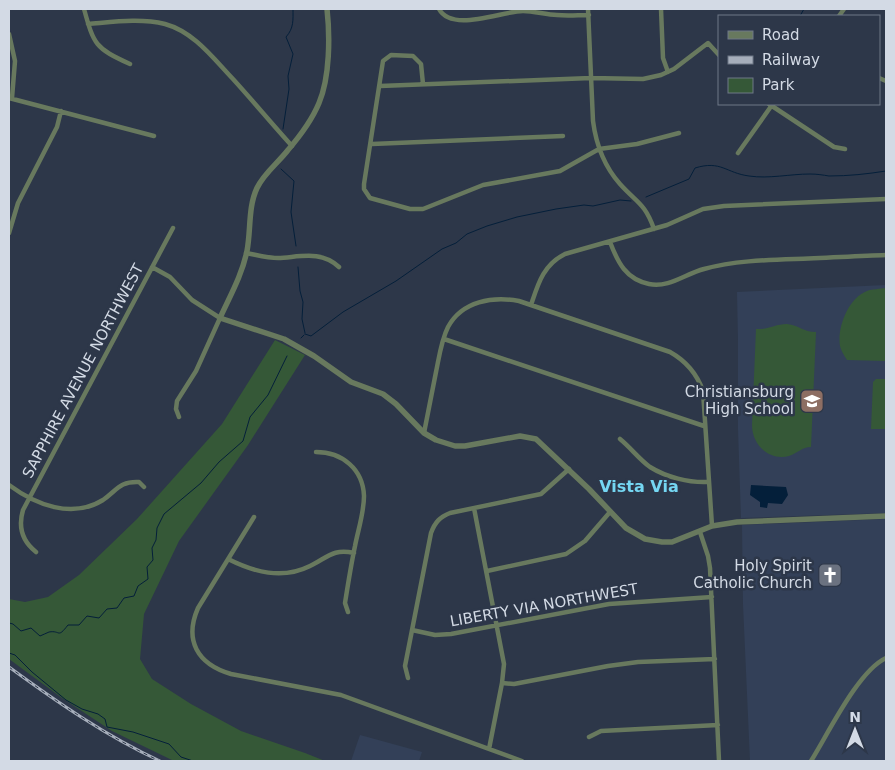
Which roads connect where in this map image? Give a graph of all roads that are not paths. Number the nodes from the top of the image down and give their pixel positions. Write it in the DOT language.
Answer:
graph roads {
  1 [pos="84,9"];
  2 [pos="327,9"];
  3 [pos="439,9"];
  4 [pos="588,9"];
  5 [pos="661,9"];
  6 [pos="588,15"];
  7 [pos="88,24"];
  8 [pos="9,34"];
  9 [pos="718,54"];
  10 [pos="130,64"];
  11 [pos="668,72"];
  12 [pos="592,78"];
  13 [pos="422,84"];
  14 [pos="380,86"];
  15 [pos="10,98"];
  16 [pos="769,105"];
  17 [pos="771,105"];
  18 [pos="61,111"];
  19 [pos="679,133"];
  20 [pos="154,136"];
  21 [pos="563,136"];
  22 [pos="372,144"];
  23 [pos="292,146"];
  24 [pos="844,149"];
  25 [pos="599,150"];
  26 [pos="738,153"];
  27 [pos="886,200"];
  28 [pos="173,228"];
  29 [pos="654,229"];
  30 [pos="9,231"];
  31 [pos="610,242"];
  32 [pos="246,253"];
  33 [pos="886,255"];
  34 [pos="152,267"];
  35 [pos="339,267"];
  36 [pos="531,305"];
  37 [pos="220,318"];
  38 [pos="444,339"];
  39 [pos="179,417"];
  40 [pos="704,426"];
  41 [pos="424,433"];
  42 [pos="620,439"];
  43 [pos="316,452"];
  44 [pos="569,469"];
  45 [pos="708,482"];
  46 [pos="9,485"];
  47 [pos="144,487"];
  48 [pos="30,498"];
  49 [pos="474,508"];
  50 [pos="610,512"];
  51 [pos="886,516"];
  52 [pos="254,517"];
  53 [pos="712,526"];
  54 [pos="700,532"];
  55 [pos="36,552"];
  56 [pos="354,553"];
  57 [pos="228,559"];
  58 [pos="487,571"];
  59 [pos="712,597"];
  60 [pos="348,612"];
  61 [pos="497,626"];
  62 [pos="412,630"];
  63 [pos="886,658"];
  64 [pos="714,659"];
  65 [pos="408,678"];
  66 [pos="502,683"];
  67 [pos="718,725"];
  68 [pos="589,737"];
  69 [pos="488,748"];
  70 [pos="522,761"];
  71 [pos="719,761"];
  72 [pos="811,761"];
  1 -- 7 [label="street"];
  2 -- 23 [label="street"];
  3 -- 6 [label="street"];
  4 -- 6 [label="street"];
  5 -- 11 [label="street"];
  6 -- 12 [label="street"];
  7 -- 10 [label="street"];
  7 -- 23 [label="street"];
  8 -- 15 [label="street"];
  9 -- 11 [label="street"];
  11 -- 12 [label="street"];
  12 -- 13 [label="street"];
  12 -- 25 [label="street"];
  13 -- 14 [label="street"];
  13 -- 14 [label="street"];
  14 -- 22 [label="street"];
  15 -- 18 [label="street"];
  16 -- 26 [label="street"];
  17 -- 24 [label="street"];
  18 -- 20 [label="street"];
  18 -- 30 [label="street"];
  19 -- 25 [label="street"];
  21 -- 22 [label="street"];
  22 -- 25 [label="street"];
  23 -- 32 [label="street"];
  25 -- 29 [label="street"];
  27 -- 29 [label="street"];
  28 -- 34 [label="street, SAPPHIRE AVENUE NORTHWEST"];
  29 -- 31 [label="street"];
  31 -- 33 [label="street"];
  31 -- 36 [label="street"];
  32 -- 35 [label="street"];
  32 -- 37 [label="street"];
  34 -- 37 [label="street"];
  34 -- 48 [label="street, SAPPHIRE AVENUE NORTHWEST"];
  36 -- 38 [label="street"];
  36 -- 40 [label="street"];
  37 -- 39 [label="street"];
  37 -- 41 [label="street"];
  38 -- 40 [label="street"];
  38 -- 41 [label="street"];
  40 -- 45 [label="street"];
  41 -- 44 [label="street"];
  42 -- 45 [label="street"];
  43 -- 56 [label="street"];
  44 -- 49 [label="street"];
  44 -- 50 [label="street"];
  45 -- 53 [label="street"];
  46 -- 48 [label="street"];
  47 -- 48 [label="street"];
  48 -- 55 [label="street, SAPPHIRE AVENUE NORTHWEST"];
  49 -- 58 [label="street"];
  49 -- 62 [label="street"];
  50 -- 54 [label="street"];
  50 -- 58 [label="street"];
  51 -- 53 [label="street"];
  52 -- 57 [label="street"];
  53 -- 54 [label="street"];
  54 -- 59 [label="street"];
  56 -- 57 [label="street"];
  56 -- 60 [label="street"];
  57 -- 69 [label="street"];
  58 -- 61 [label="street"];
  59 -- 61 [label="street, LIBERTY VIA NORTHWEST"];
  59 -- 64 [label="street"];
  61 -- 62 [label="street, LIBERTY VIA NORTHWEST"];
  61 -- 66 [label="street"];
  62 -- 65 [label="street"];
  63 -- 72 [label="street"];
  64 -- 66 [label="street"];
  64 -- 67 [label="street"];
  66 -- 69 [label="street"];
  67 -- 68 [label="street"];
  67 -- 71 [label="street"];
  69 -- 70 [label="street"];
}
